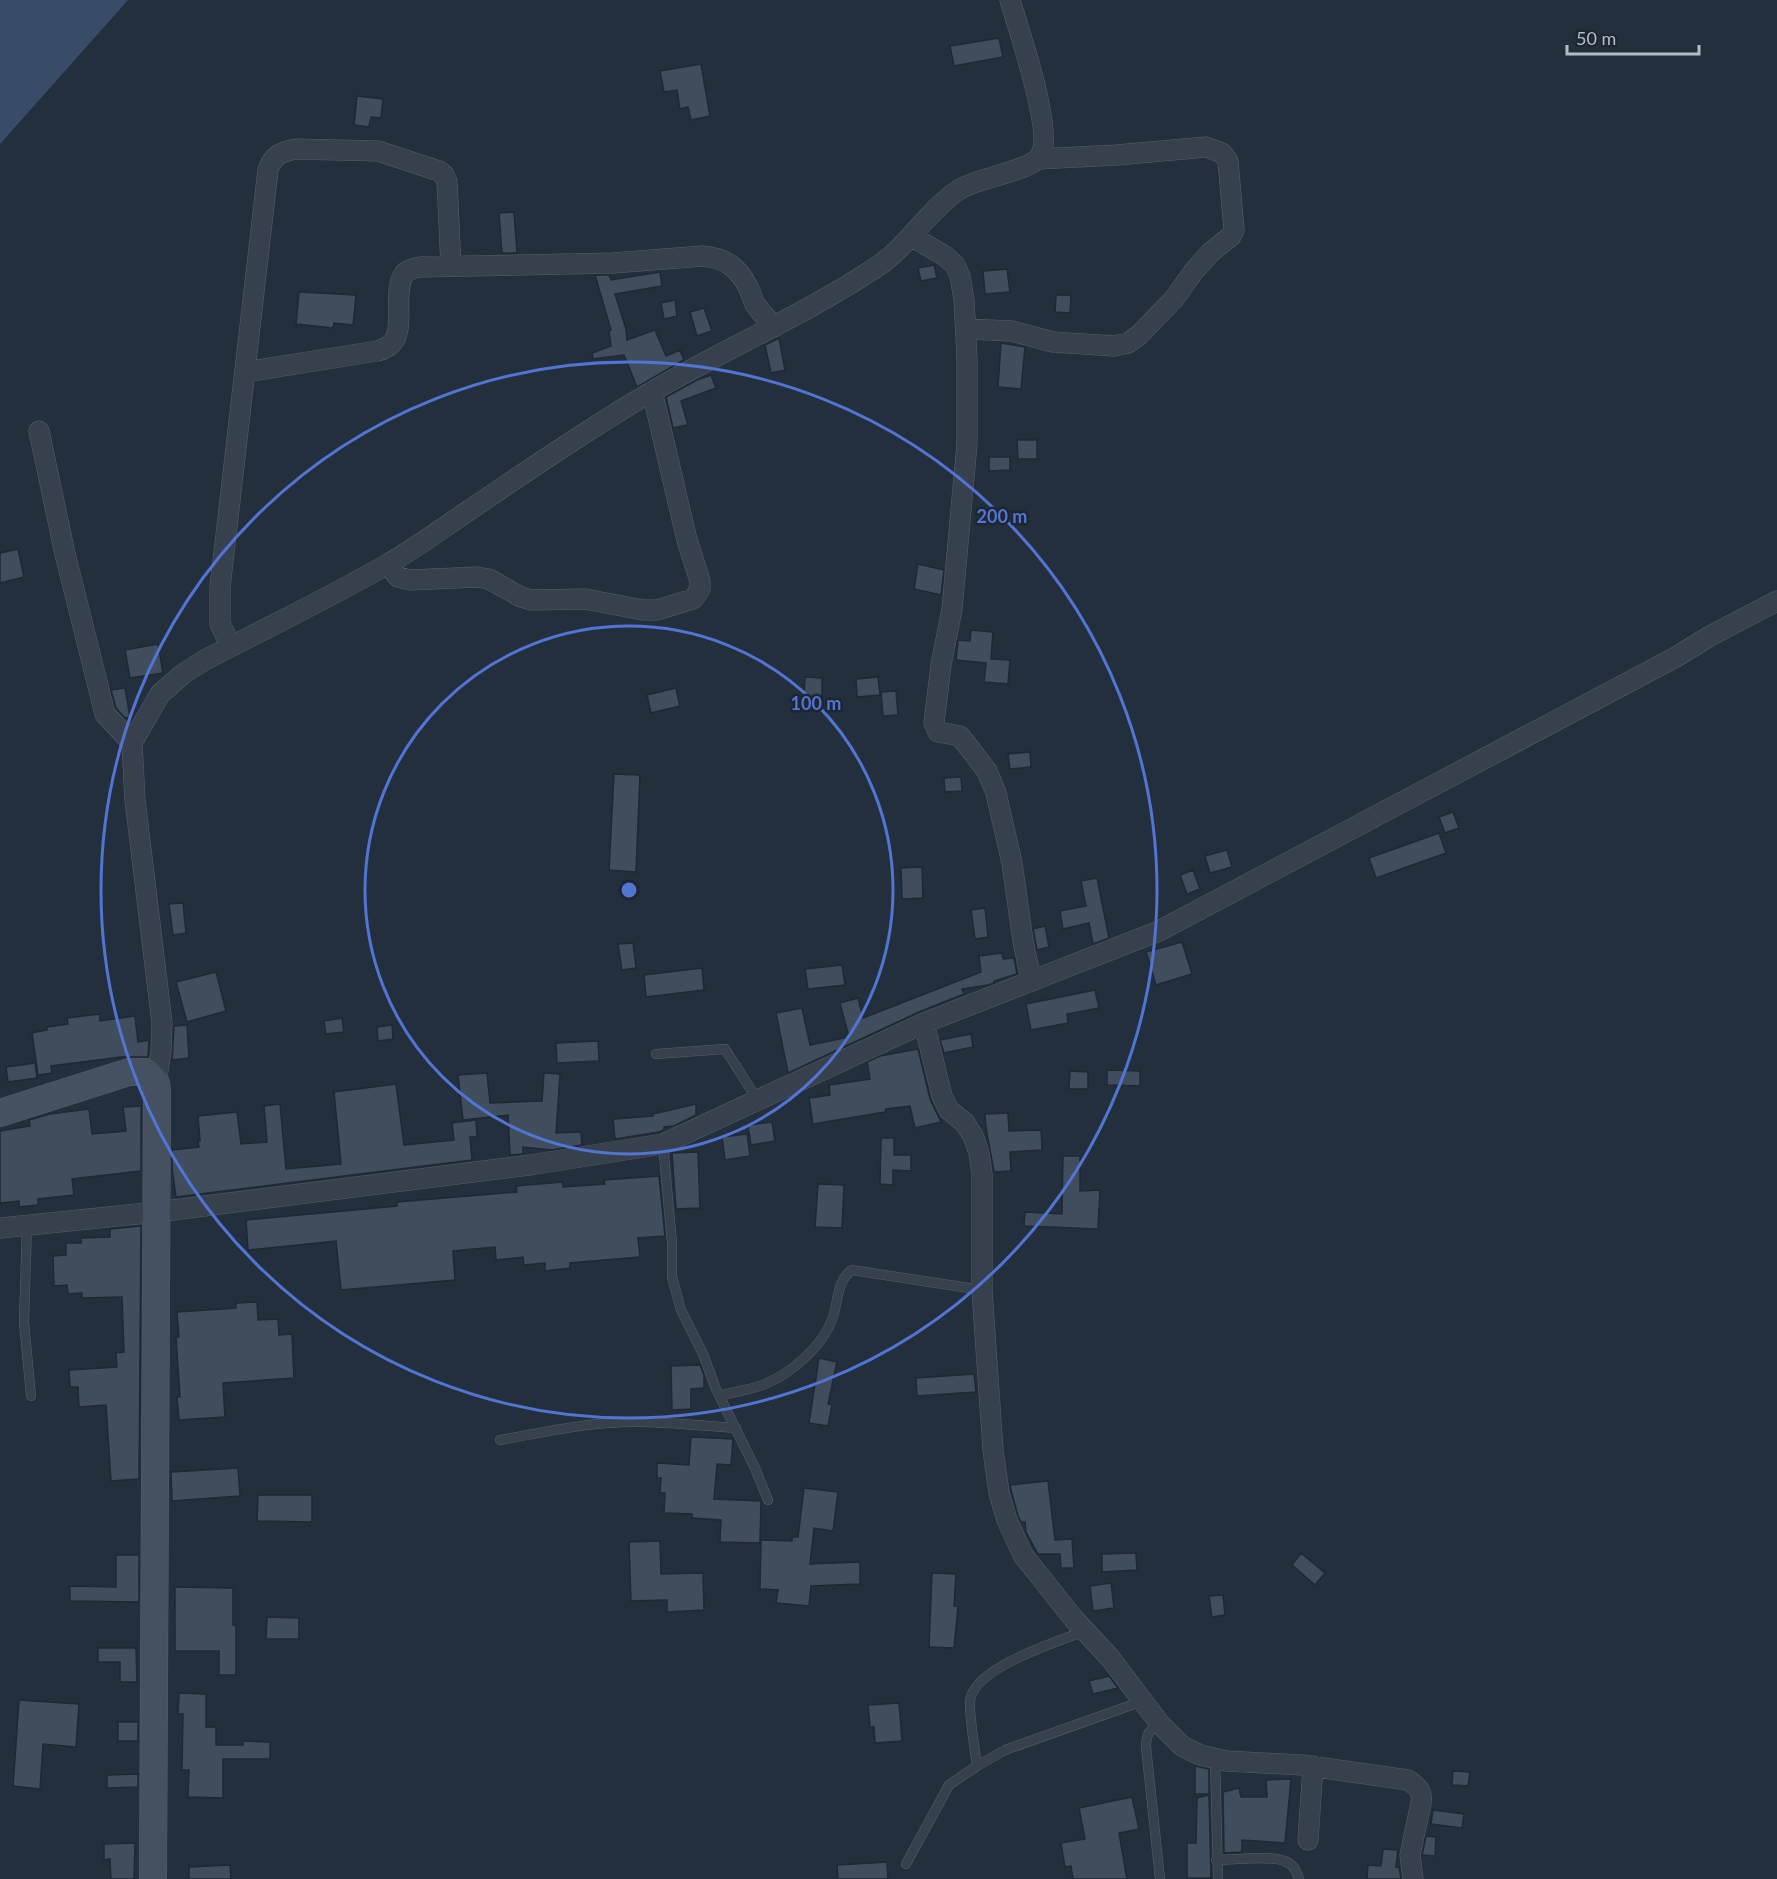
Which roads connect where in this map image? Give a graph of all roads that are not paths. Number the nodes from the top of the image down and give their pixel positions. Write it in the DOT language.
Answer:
graph roads {
  1 [pos="1010,0"];
  2 [pos="1038,159"];
  3 [pos="910,236"];
  4 [pos="451,266"];
  5 [pos="774,327"];
  6 [pos="966,329"];
  7 [pos="245,372"];
  8 [pos="652,391"];
  9 [pos="39,431"];
  10 [pos="388,564"];
  11 [pos="1777,601"];
  12 [pos="231,646"];
  13 [pos="132,743"];
  14 [pos="1031,980"];
  15 [pos="924,1023"];
  16 [pos="656,1054"];
  17 [pos="156,1083"];
  18 [pos="757,1099"];
  19 [pos="0,1113"];
  20 [pos="663,1144"];
  21 [pos="157,1212"];
  22 [pos="27,1226"];
  23 [pos="0,1228"];
  24 [pos="982,1290"];
  25 [pos="720,1395"];
  26 [pos="31,1396"];
  27 [pos="736,1428"];
  28 [pos="500,1440"];
  29 [pos="768,1500"];
  30 [pos="1085,1631"];
  31 [pos="1143,1701"];
  32 [pos="1160,1724"];
  33 [pos="1215,1758"];
  34 [pos="977,1766"];
  35 [pos="1314,1766"];
  36 [pos="1308,1840"];
  37 [pos="1216,1860"];
  38 [pos="906,1864"];
  39 [pos="153,1879"];
  40 [pos="1160,1879"];
  41 [pos="1218,1879"];
  42 [pos="1299,1879"];
  43 [pos="1413,1879"];
  1 -- 2 [label="street"];
  2 -- 3 [label="street"];
  2 -- 6 [label="street"];
  3 -- 5 [label="street"];
  3 -- 6 [label="street"];
  4 -- 5 [label="street"];
  4 -- 7 [label="street"];
  4 -- 7 [label="street"];
  5 -- 8 [label="street"];
  6 -- 14 [label="street"];
  7 -- 12 [label="street"];
  8 -- 10 [label="street"];
  8 -- 10 [label="street"];
  9 -- 13 [label="street"];
  10 -- 12 [label="street"];
  11 -- 14 [label="street"];
  12 -- 13 [label="street"];
  13 -- 17 [label="street"];
  14 -- 15 [label="street"];
  15 -- 18 [label="street"];
  15 -- 24 [label="street"];
  16 -- 18 [label="lane"];
  17 -- 19 [label="main road"];
  17 -- 21 [label="main road"];
  18 -- 20 [label="street"];
  20 -- 21 [label="street"];
  20 -- 25 [label="lane"];
  21 -- 22 [label="street"];
  21 -- 39 [label="main road"];
  22 -- 23 [label="street"];
  22 -- 26 [label="lane"];
  24 -- 25 [label="lane"];
  24 -- 30 [label="street"];
  25 -- 27 [label="lane"];
  27 -- 28 [label="lane"];
  27 -- 29 [label="lane"];
  30 -- 31 [label="street"];
  30 -- 34 [label="lane"];
  31 -- 32 [label="street"];
  31 -- 34 [label="lane"];
  32 -- 33 [label="street"];
  32 -- 40 [label="lane"];
  33 -- 35 [label="street"];
  33 -- 37 [label="lane"];
  34 -- 38 [label="lane"];
  35 -- 36 [label="street"];
  35 -- 43 [label="street"];
  37 -- 41 [label="lane"];
  37 -- 42 [label="lane"];
}
